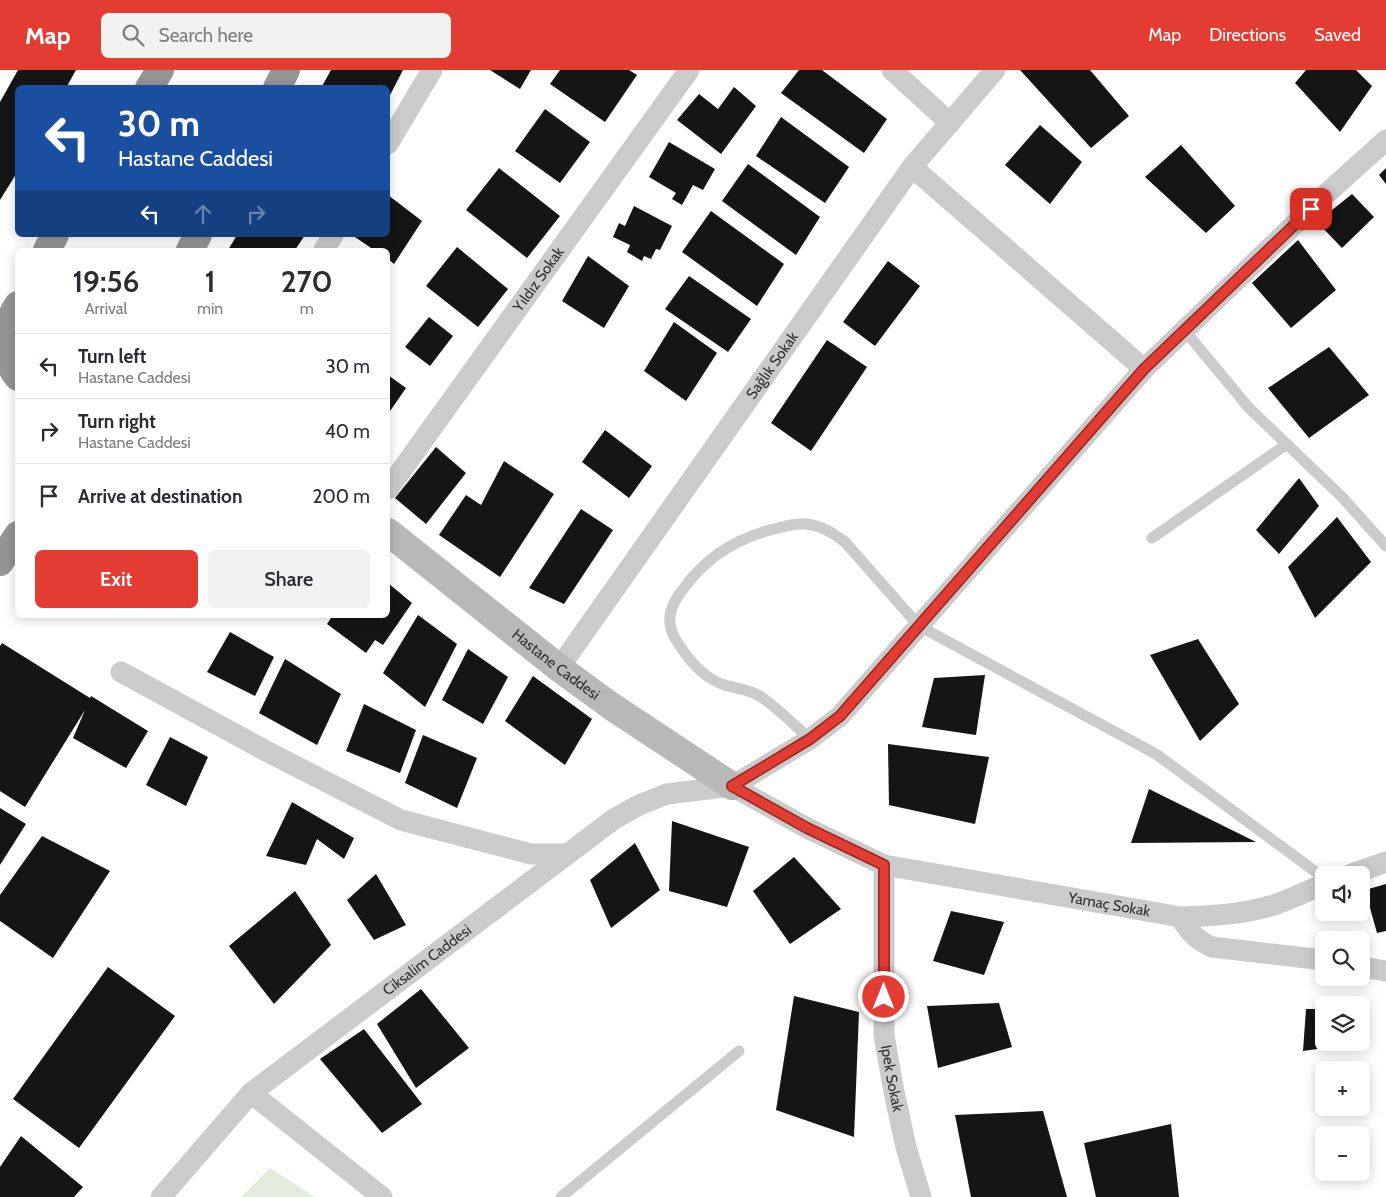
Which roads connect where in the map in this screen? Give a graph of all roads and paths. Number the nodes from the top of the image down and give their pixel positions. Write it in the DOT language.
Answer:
graph roads {
  1 [pos="160,70"];
  2 [pos="286,70"];
  3 [pos="432,70"];
  4 [pos="689,70"];
  5 [pos="892,70"];
  6 [pos="995,70"];
  7 [pos="151,85"];
  8 [pos="278,85"];
  9 [pos="950,123"];
  10 [pos="1386,140"];
  11 [pos="390,141"];
  12 [pos="912,168"];
  13 [pos="332,237"];
  14 [pos="325,248"];
  15 [pos="9,313"];
  16 [pos="1185,331"];
  17 [pos="1144,369"];
  18 [pos="15,372"];
  19 [pos="1287,444"];
  20 [pos="390,486"];
  21 [pos="390,534"];
  22 [pos="1152,538"];
  23 [pos="15,540"];
  24 [pos="1386,546"];
  25 [pos="0,562"];
  26 [pos="919,626"];
  27 [pos="559,668"];
  28 [pos="121,672"];
  29 [pos="810,739"];
  30 [pos="732,786"];
  31 [pos="566,854"];
  32 [pos="1386,862"];
  33 [pos="884,865"];
  34 [pos="1370,868"];
  35 [pos="1315,871"];
  36 [pos="1315,888"];
  37 [pos="1181,917"];
  38 [pos="1315,959"];
  39 [pos="1370,968"];
  40 [pos="1386,971"];
  41 [pos="739,1051"];
  42 [pos="251,1092"];
  43 [pos="161,1197"];
  44 [pos="382,1197"];
  45 [pos="561,1197"];
  46 [pos="921,1197"];
  1 -- 7 [label="highway"];
  2 -- 8 [label="highway"];
  3 -- 11 [label="street"];
  4 -- 20 [label="street, Yıldız Sokak"];
  5 -- 9 [label="street"];
  6 -- 9 [label="street, Sağlık Sokak"];
  9 -- 12 [label="street, Sağlık Sokak"];
  10 -- 16 [label="street"];
  12 -- 17 [label="street"];
  12 -- 27 [label="street, Sağlık Sokak"];
  13 -- 14 [label="street"];
  15 -- 18 [label="highway"];
  16 -- 17 [label="street"];
  16 -- 19 [label="lane"];
  17 -- 26 [label="street"];
  19 -- 22 [label="lane"];
  19 -- 24 [label="lane"];
  21 -- 27 [label="street, Hastane Caddesi"];
  23 -- 25 [label="highway"];
  26 -- 29 [label="street"];
  26 -- 29 [label="lane"];
  26 -- 35 [label="lane"];
  27 -- 30 [label="street, Hastane Caddesi"];
  28 -- 31 [label="street"];
  29 -- 30 [label="street"];
  30 -- 31 [label="street, Ciksalim Caddesi"];
  30 -- 33 [label="street, Hastane Caddesi"];
  31 -- 42 [label="street, Ciksalim Caddesi"];
  32 -- 34 [label="street"];
  33 -- 37 [label="street, Yamaç Sokak"];
  33 -- 46 [label="street, Ipek Sokak"];
  36 -- 37 [label="street, Yamaç Sokak"];
  37 -- 38 [label="street"];
  39 -- 40 [label="street"];
  41 -- 45 [label="lane"];
  42 -- 43 [label="street, Ciksalim Caddesi"];
  42 -- 44 [label="street"];
}
